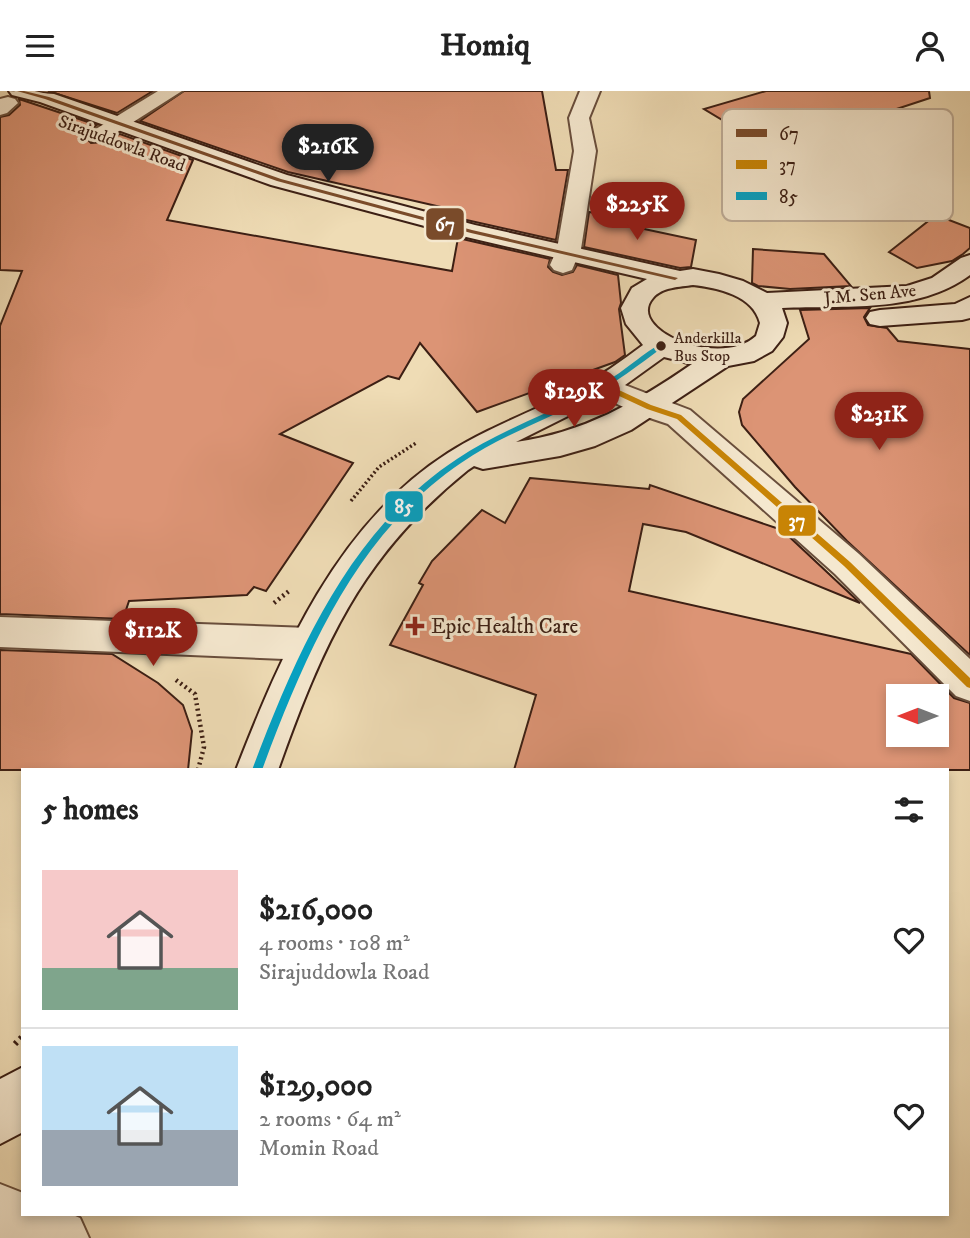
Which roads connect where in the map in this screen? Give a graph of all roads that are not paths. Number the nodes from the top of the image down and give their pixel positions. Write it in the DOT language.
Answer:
graph roads {
  1 [pos="172,91"];
  2 [pos="590,91"];
  3 [pos="7,101"];
  4 [pos="107,131"];
  5 [pos="565,260"];
  6 [pos="970,263"];
  7 [pos="662,282"];
  8 [pos="909,294"];
  9 [pos="967,311"];
  10 [pos="767,312"];
  11 [pos="661,346"];
  12 [pos="719,359"];
  13 [pos="604,386"];
  14 [pos="649,407"];
  15 [pos="457,462"];
  16 [pos="0,632"];
  17 [pos="309,644"];
  18 [pos="970,684"];
  19 [pos="258,768"];
  20 [pos="21,1095"];
  21 [pos="0,1117"];
  22 [pos="0,1212"];
  23 [pos="60,1238"];
  1 -- 4 [label="main road"];
  2 -- 5 [label="main road"];
  3 -- 4 [label="main road, Sirajuddowla Road"];
  4 -- 5 [label="main road, Sirajuddowla Road"];
  5 -- 7 [label="main road, Sirajuddowla Road"];
  6 -- 8 [label="main road, J.M. Sen Ave"];
  7 -- 10 [label="main road"];
  7 -- 11 [label="main road"];
  8 -- 9 [label="main road"];
  8 -- 10 [label="main road, J.M. Sen Ave"];
  9 -- 10 [label="main road, J.M. Sen Ave"];
  10 -- 12 [label="main road"];
  11 -- 12 [label="main road"];
  11 -- 13 [label="main road"];
  12 -- 14 [label="main road"];
  13 -- 14 [label="main road"];
  13 -- 15 [label="main road"];
  14 -- 15 [label="main road"];
  14 -- 18 [label="main road"];
  15 -- 17 [label="main road"];
  16 -- 17 [label="main road"];
  17 -- 19 [label="main road"];
  20 -- 21 [label="main road"];
  22 -- 23 [label="main road"];
}
